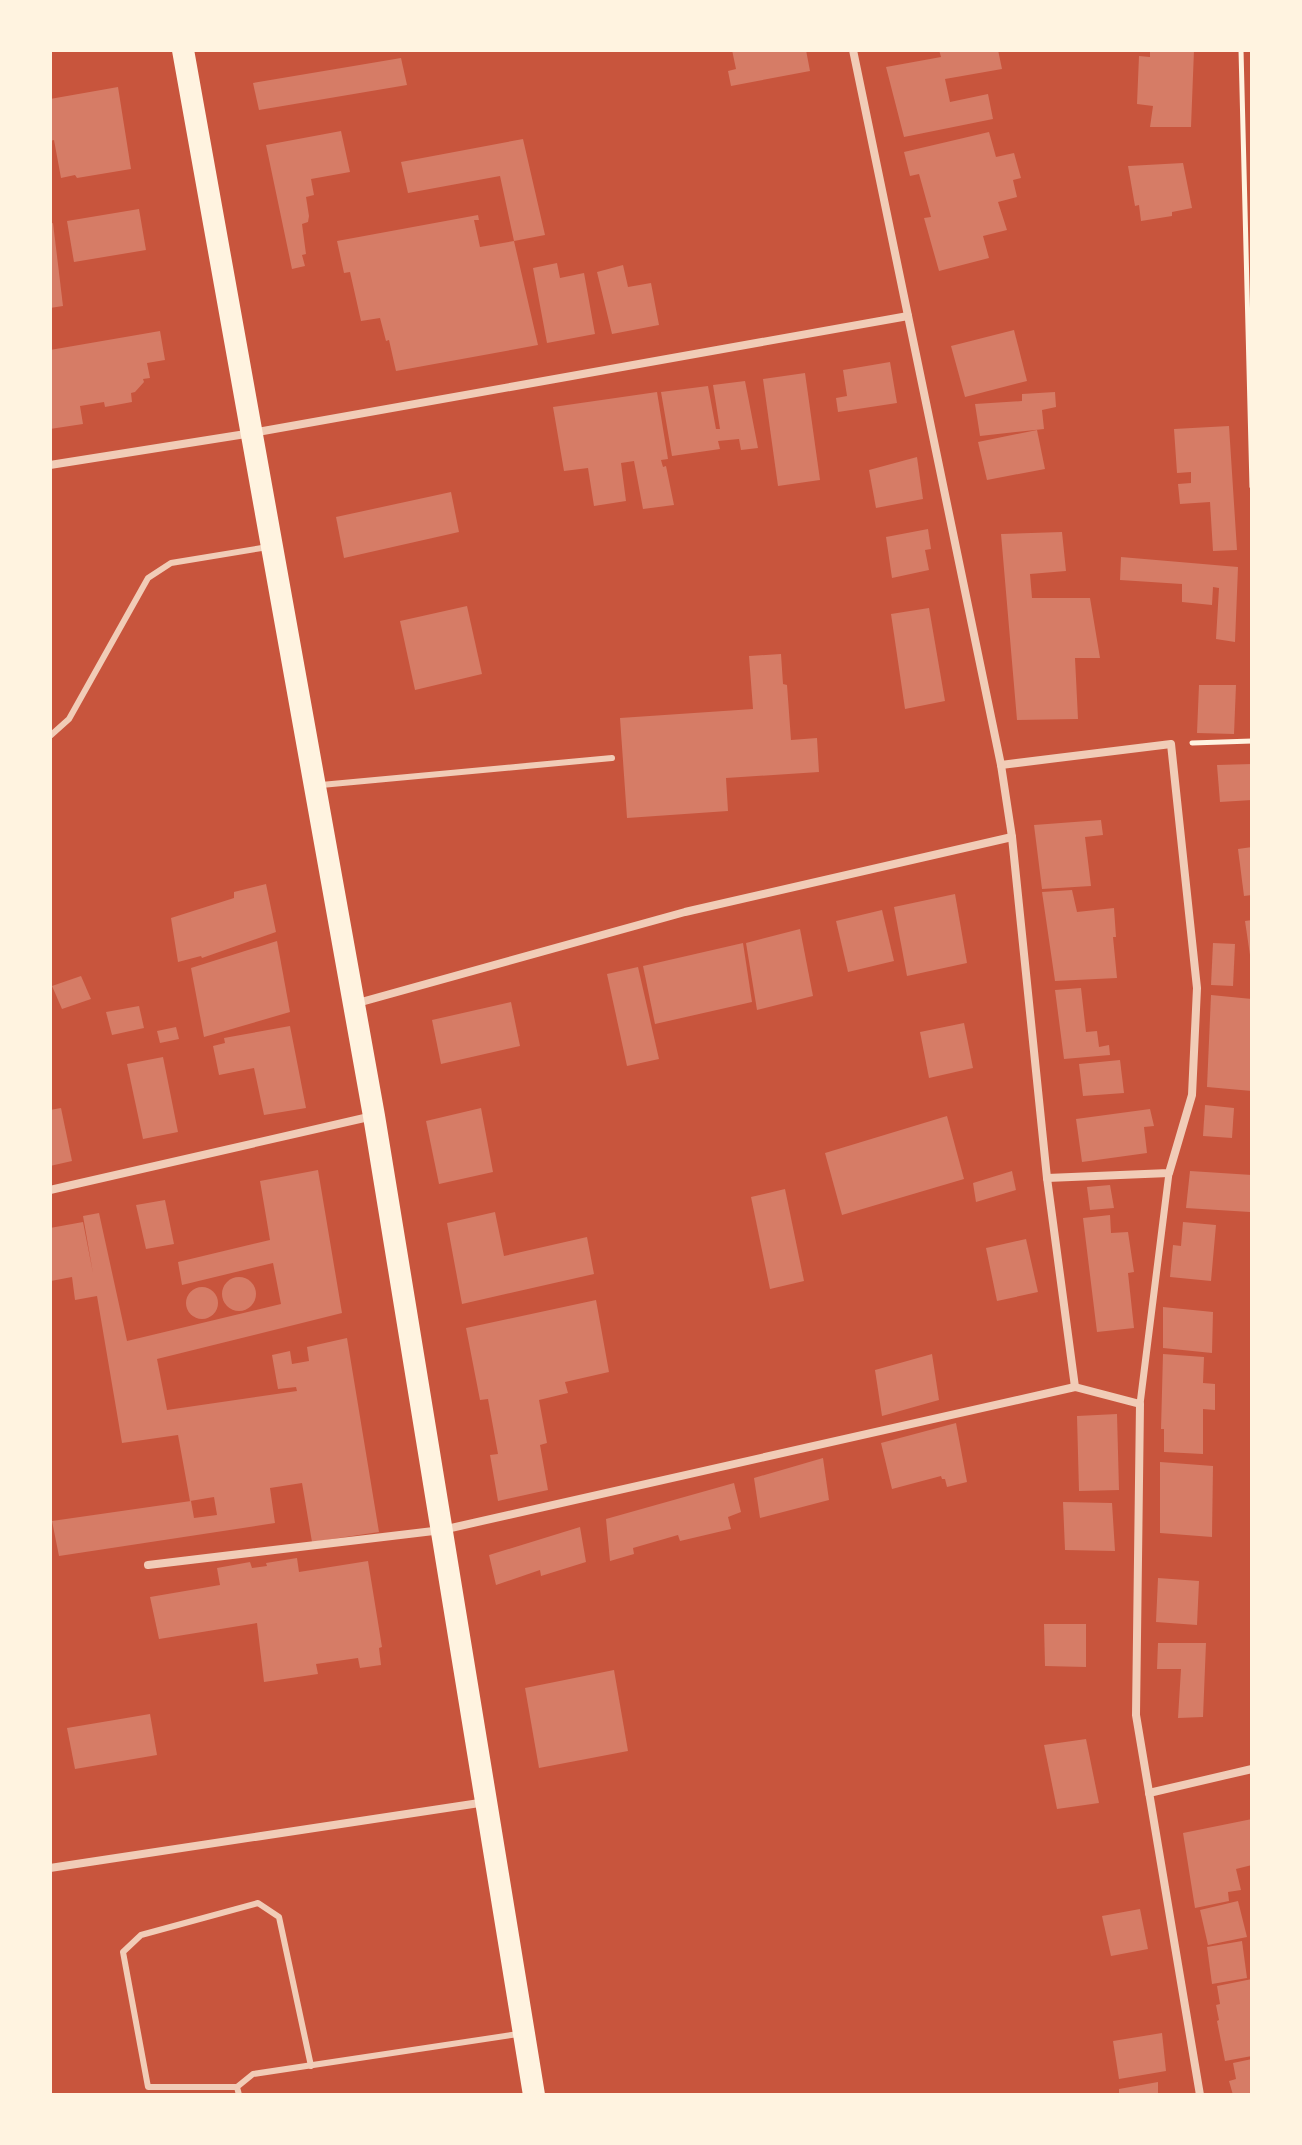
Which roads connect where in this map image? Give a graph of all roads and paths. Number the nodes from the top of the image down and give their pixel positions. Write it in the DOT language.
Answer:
graph roads {
  1 [pos="183,50"];
  2 [pos="853,50"];
  3 [pos="1241,50"];
  4 [pos="908,316"];
  5 [pos="252,433"];
  6 [pos="50,465"];
  7 [pos="1252,487"];
  8 [pos="272,546"];
  9 [pos="50,736"];
  10 [pos="1252,741"];
  11 [pos="1171,744"];
  12 [pos="612,758"];
  13 [pos="1001,765"];
  14 [pos="314,785"];
  15 [pos="1012,837"];
  16 [pos="354,1004"];
  17 [pos="374,1116"];
  18 [pos="1169,1173"];
  19 [pos="1047,1178"];
  20 [pos="50,1190"];
  21 [pos="1075,1387"];
  22 [pos="1140,1404"];
  23 [pos="442,1530"];
  24 [pos="148,1565"];
  25 [pos="1252,1769"];
  26 [pos="1149,1793"];
  27 [pos="486,1802"];
  28 [pos="50,1868"];
  29 [pos="524,2034"];
  30 [pos="311,2066"];
  31 [pos="238,2091"];
  32 [pos="534,2095"];
  33 [pos="1200,2095"];
  1 -- 5 [label="highway"];
  2 -- 4 [label="street"];
  3 -- 7 [label="path"];
  4 -- 5 [label="street"];
  4 -- 13 [label="street"];
  5 -- 6 [label="street"];
  5 -- 8 [label="highway"];
  8 -- 9 [label="lane"];
  8 -- 14 [label="highway"];
  10 -- 11 [label="path"];
  11 -- 13 [label="street"];
  11 -- 18 [label="street"];
  12 -- 14 [label="lane"];
  13 -- 15 [label="street"];
  14 -- 16 [label="highway"];
  15 -- 16 [label="street"];
  15 -- 19 [label="street"];
  16 -- 17 [label="highway"];
  17 -- 20 [label="street"];
  17 -- 23 [label="highway"];
  18 -- 19 [label="street"];
  18 -- 22 [label="street"];
  19 -- 21 [label="street"];
  21 -- 22 [label="street"];
  21 -- 23 [label="street"];
  22 -- 26 [label="street"];
  23 -- 24 [label="street"];
  23 -- 27 [label="highway"];
  25 -- 26 [label="street"];
  26 -- 33 [label="street"];
  27 -- 28 [label="street"];
  27 -- 29 [label="highway"];
  29 -- 30 [label="lane"];
  29 -- 32 [label="highway"];
  30 -- 31 [label="lane"];
  30 -- 31 [label="lane"];
}
